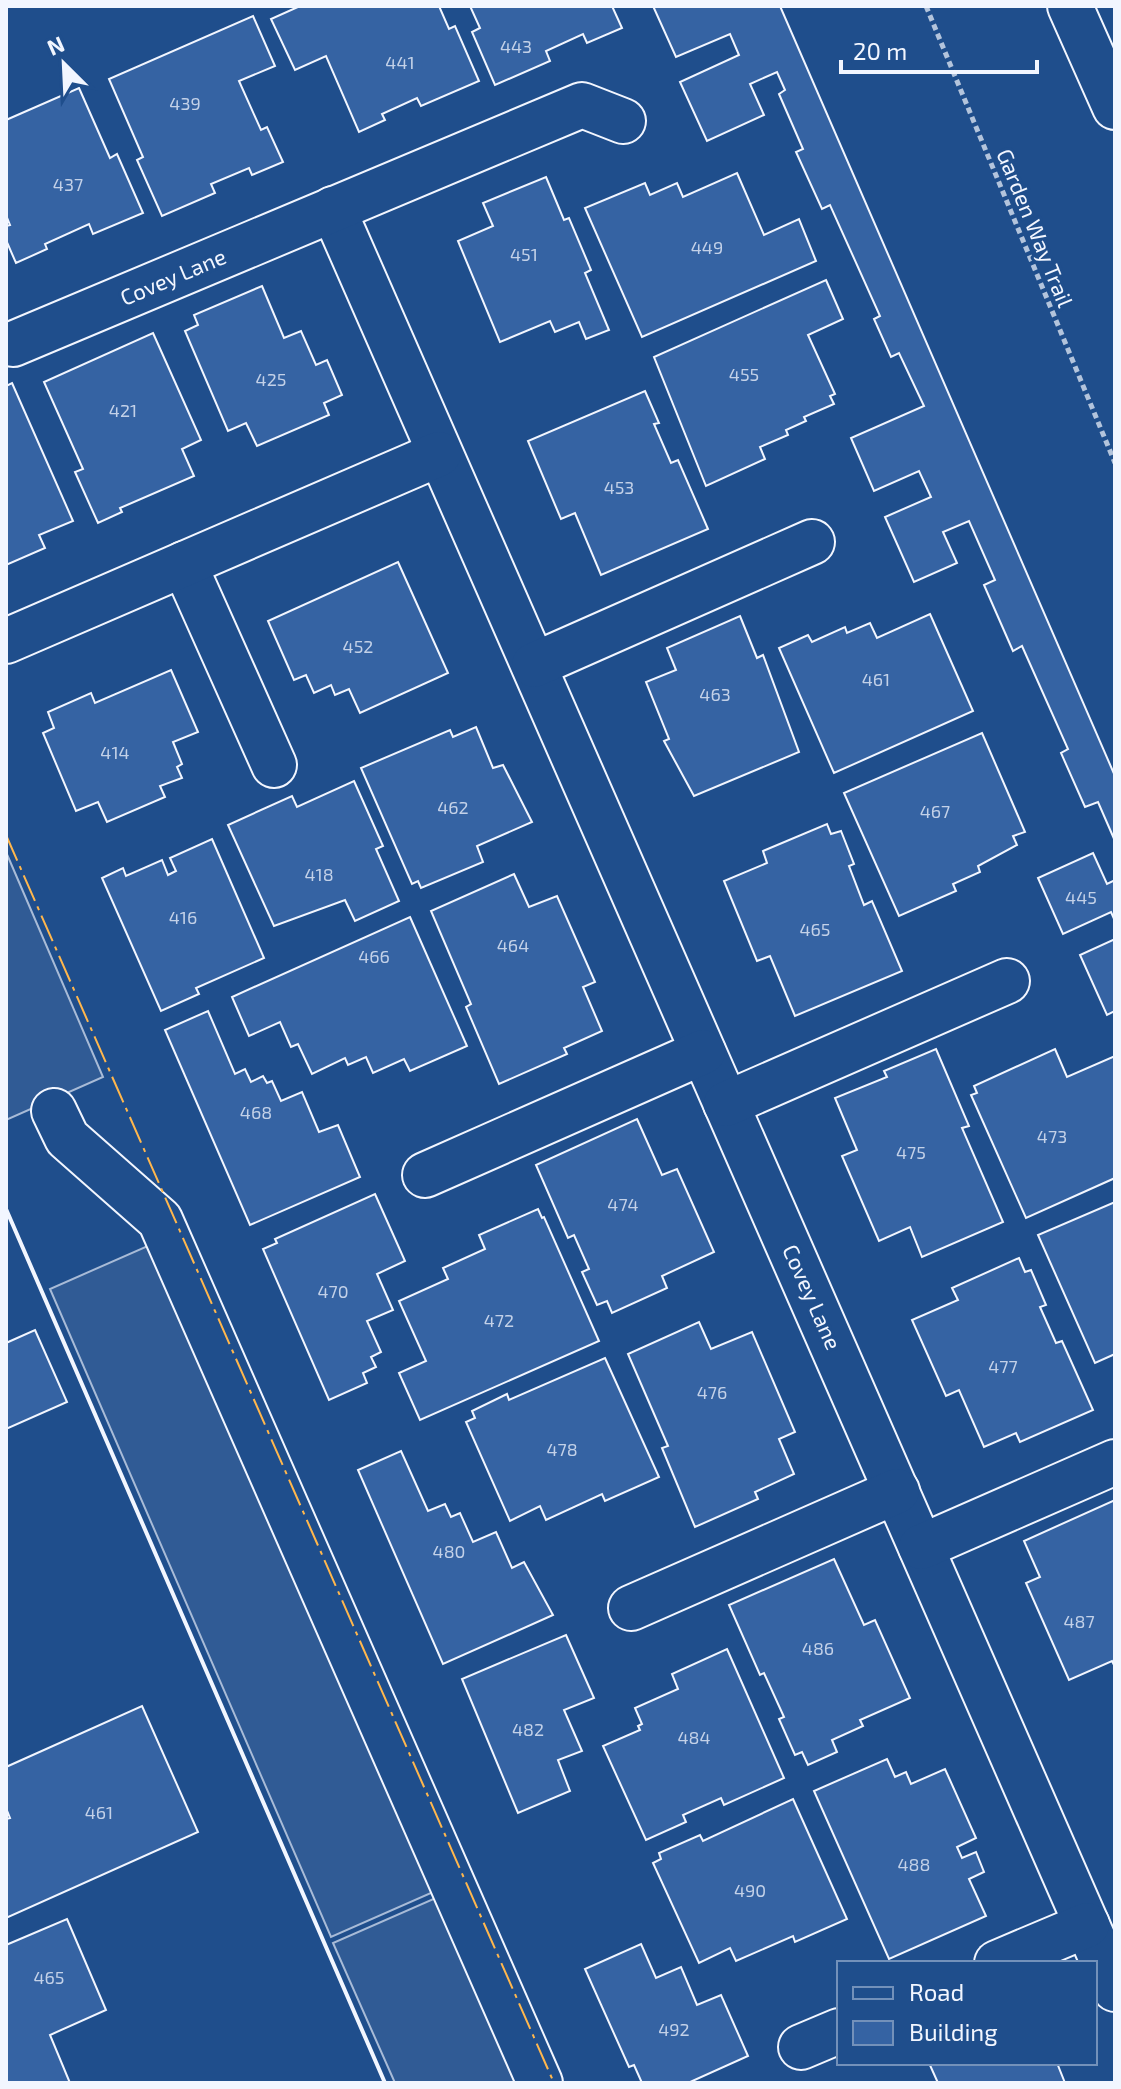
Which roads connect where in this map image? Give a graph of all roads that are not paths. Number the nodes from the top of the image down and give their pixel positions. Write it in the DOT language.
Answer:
graph roads {
  1 [pos="1070,6"];
  2 [pos="1115,107"];
  3 [pos="623,121"];
  4 [pos="333,209"];
  5 [pos="13,344"];
  6 [pos="439,454"];
  7 [pos="812,542"];
  8 [pos="184,564"];
  9 [pos="6,641"];
  10 [pos="534,665"];
  11 [pos="274,765"];
  12 [pos="1007,981"];
  13 [pos="703,1052"];
  14 [pos="726,1104"];
  15 [pos="54,1111"];
  16 [pos="425,1175"];
  17 [pos="1115,1462"];
  18 [pos="897,1491"];
  19 [pos="921,1547"];
  20 [pos="631,1608"];
  21 [pos="1087,1925"];
  22 [pos="1002,1961"];
  23 [pos="1114,1985"];
  24 [pos="540,2083"];
  1 -- 2 [label="main road"];
  3 -- 4 [label="main road, Covey Lane"];
  4 -- 5 [label="main road, Covey Lane"];
  4 -- 6 [label="main road, Covey Lane"];
  6 -- 8 [label="main road"];
  6 -- 10 [label="main road, Covey Lane"];
  7 -- 10 [label="main road"];
  8 -- 9 [label="main road"];
  8 -- 11 [label="main road"];
  10 -- 13 [label="main road, Covey Lane"];
  12 -- 14 [label="main road"];
  13 -- 14 [label="main road, Covey Lane"];
  13 -- 16 [label="main road"];
  14 -- 18 [label="main road, Covey Lane"];
  15 -- 24 [label="main road"];
  17 -- 19 [label="main road"];
  18 -- 19 [label="main road, Covey Lane"];
  18 -- 20 [label="main road"];
  19 -- 21 [label="main road, Covey Lane"];
  21 -- 22 [label="main road"];
  21 -- 23 [label="main road, Covey Lane"];
}
